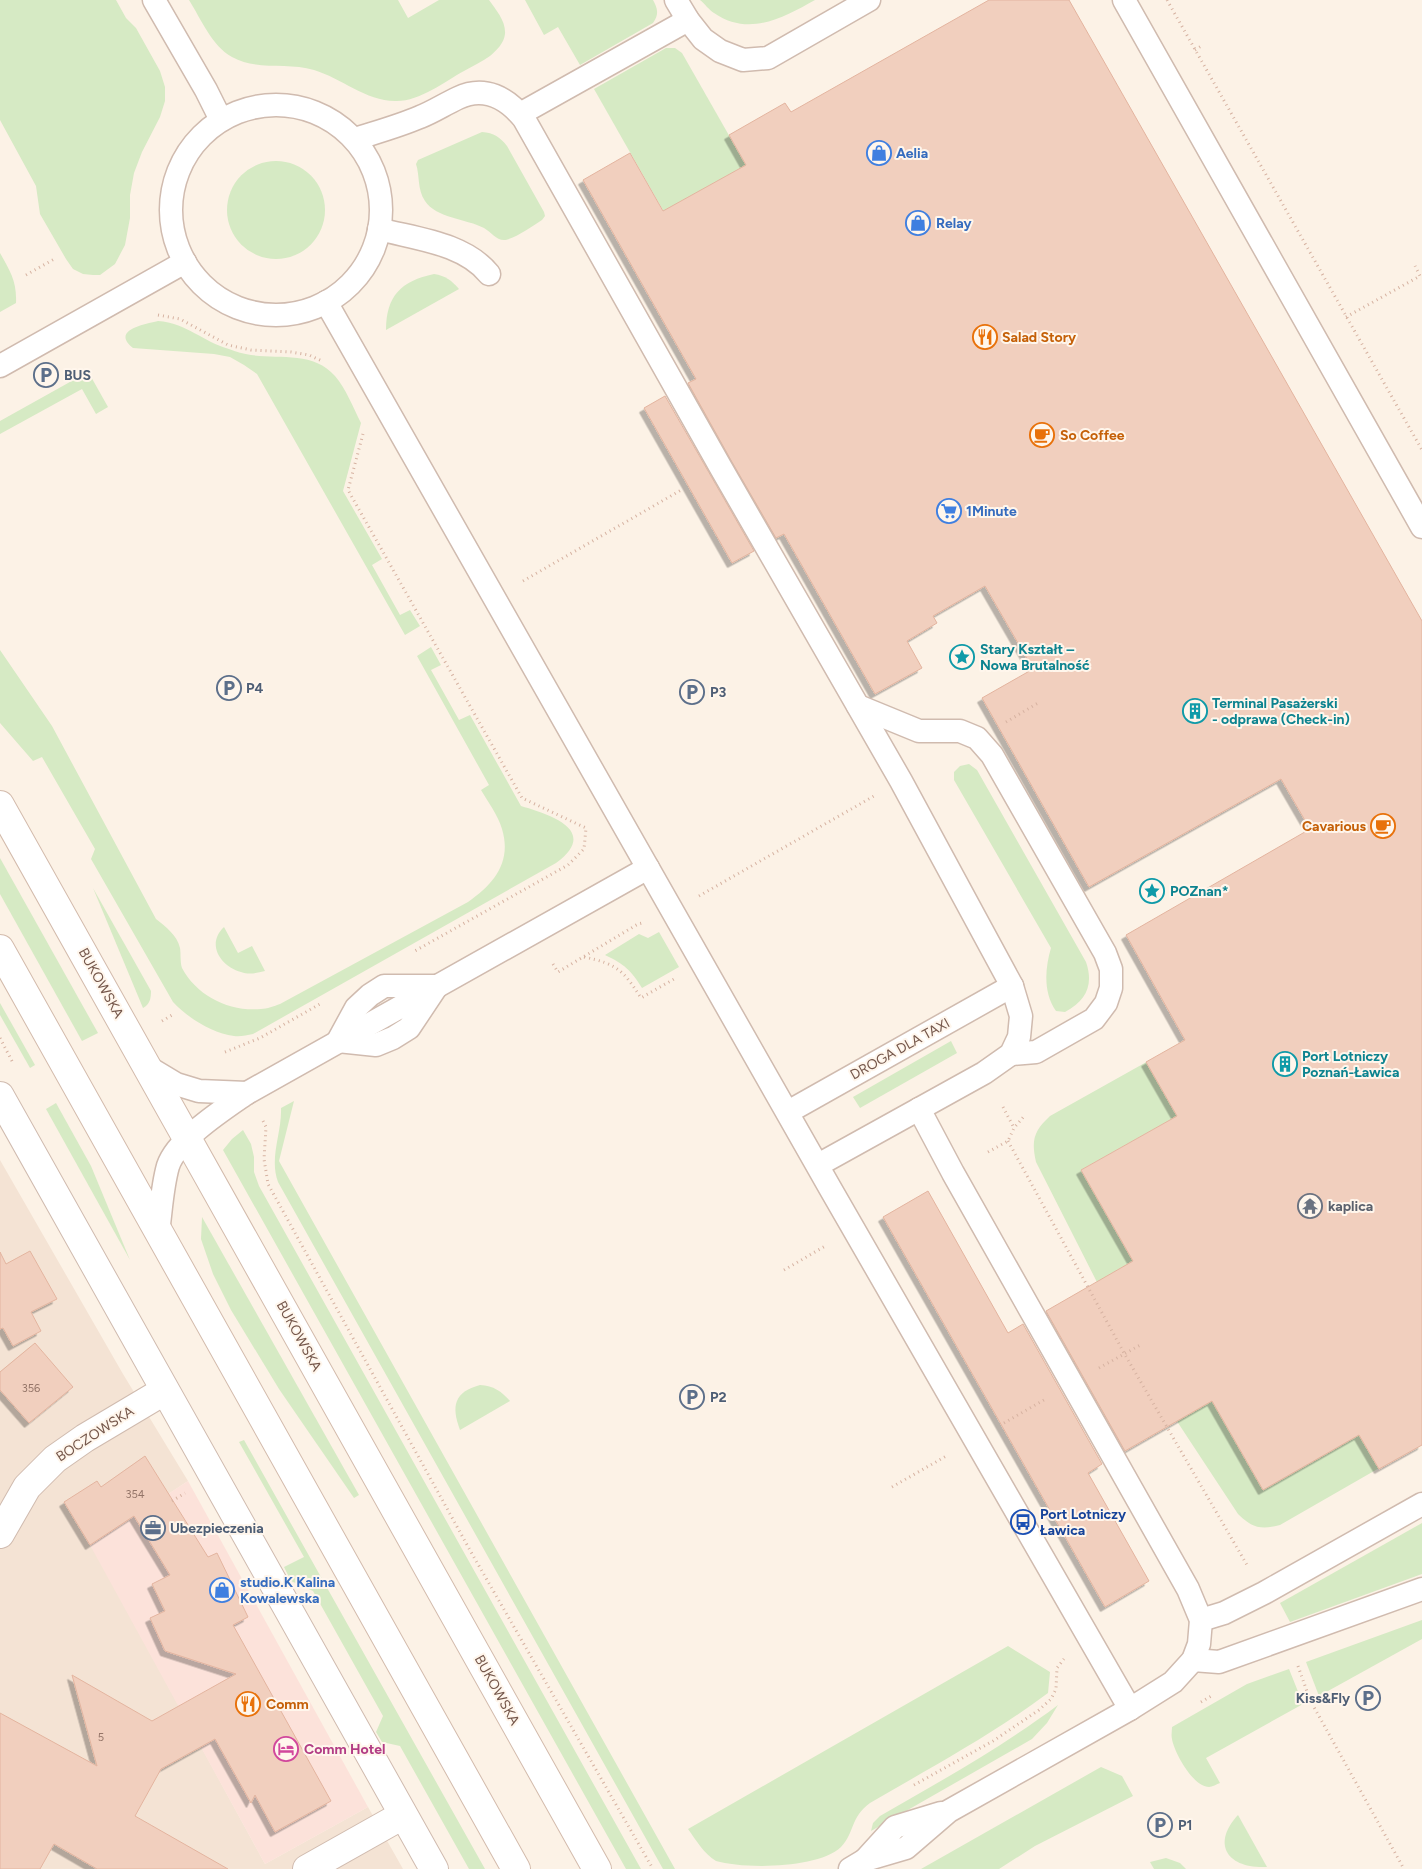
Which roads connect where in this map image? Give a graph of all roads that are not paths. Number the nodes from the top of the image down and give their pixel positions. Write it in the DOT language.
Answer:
graph roads {
  1 [pos="154,0"];
  2 [pos="676,0"];
  3 [pos="869,0"];
  4 [pos="1124,0"];
  5 [pos="688,20"];
  6 [pos="520,114"];
  7 [pos="221,120"];
  8 [pos="355,139"];
  9 [pos="379,229"];
  10 [pos="185,262"];
  11 [pos="489,274"];
  12 [pos="326,302"];
  13 [pos="0,366"];
  14 [pos="1422,527"];
  15 [pos="858,706"];
  16 [pos="0,805"];
  17 [pos="648,868"];
  18 [pos="0,949"];
  19 [pos="1012,986"];
  20 [pos="1011,1054"];
  21 [pos="146,1066"];
  22 [pos="247,1092"];
  23 [pos="0,1096"];
  24 [pos="919,1110"];
  25 [pos="788,1112"];
  26 [pos="188,1138"];
  27 [pos="818,1165"];
  28 [pos="158,1232"];
  29 [pos="164,1391"];
  30 [pos="1422,1504"];
  31 [pos="0,1534"];
  32 [pos="1422,1589"];
  33 [pos="1201,1620"];
  34 [pos="1194,1660"];
  35 [pos="1130,1709"];
  36 [pos="403,1815"];
  37 [pos="857,1865"];
  38 [pos="516,1867"];
  39 [pos="307,1869"];
  40 [pos="434,1869"];
  41 [pos="597,1869"];
  1 -- 7 [label="lane"];
  2 -- 5 [label="lane"];
  3 -- 5 [label="lane"];
  4 -- 14 [label="lane"];
  5 -- 6 [label="lane"];
  6 -- 8 [label="lane"];
  6 -- 15 [label="lane"];
  7 -- 8 [label="lane"];
  7 -- 10 [label="lane"];
  8 -- 9 [label="lane"];
  9 -- 11 [label="lane"];
  9 -- 12 [label="lane"];
  10 -- 12 [label="lane"];
  10 -- 13 [label="lane"];
  12 -- 17 [label="lane"];
  15 -- 19 [label="lane"];
  15 -- 20 [label="lane"];
  16 -- 21 [label="main road, BUKOWSKA"];
  17 -- 22 [label="lane"];
  17 -- 25 [label="lane"];
  18 -- 28 [label="main road"];
  19 -- 20 [label="lane"];
  19 -- 25 [label="lane, DROGA DLA TAXI"];
  20 -- 24 [label="lane"];
  21 -- 22 [label="lane"];
  21 -- 26 [label="main road, BUKOWSKA"];
  22 -- 26 [label="lane"];
  23 -- 29 [label="main road"];
  24 -- 27 [label="lane"];
  24 -- 33 [label="lane"];
  25 -- 27 [label="lane"];
  26 -- 28 [label="lane"];
  26 -- 41 [label="main road, BUKOWSKA"];
  27 -- 35 [label="lane"];
  28 -- 38 [label="main road"];
  29 -- 31 [label="main road, BOCZOWSKA"];
  29 -- 36 [label="main road"];
  30 -- 33 [label="lane"];
  32 -- 34 [label="lane"];
  33 -- 34 [label="lane"];
  34 -- 35 [label="lane"];
  35 -- 37 [label="lane"];
  36 -- 39 [label="main road"];
  36 -- 40 [label="main road"];
}
